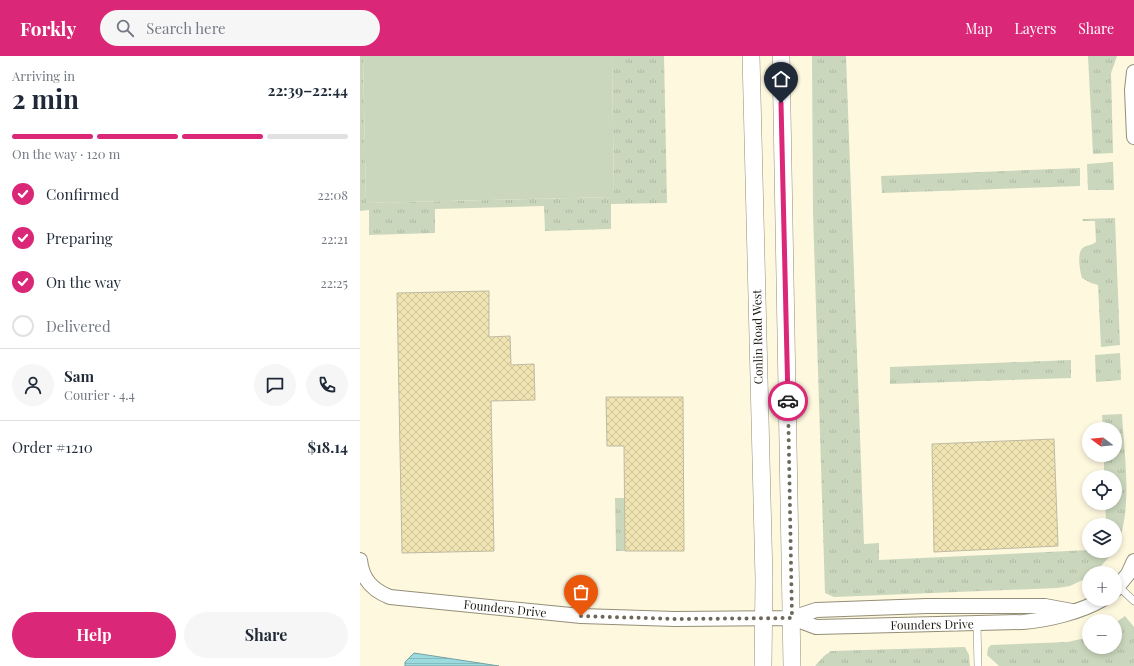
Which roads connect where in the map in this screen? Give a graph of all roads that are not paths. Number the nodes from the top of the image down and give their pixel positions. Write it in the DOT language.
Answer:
graph roads {
  1 [pos="751,56"];
  2 [pos="781,56"];
  3 [pos="1134,72"];
  4 [pos="1134,137"];
  5 [pos="360,560"];
  6 [pos="1134,561"];
  7 [pos="1122,581"];
  8 [pos="1122,592"];
  9 [pos="1134,601"];
  10 [pos="1090,606"];
  11 [pos="1072,611"];
  12 [pos="763,618"];
  13 [pos="792,618"];
  14 [pos="977,624"];
  15 [pos="763,666"];
  16 [pos="792,666"];
  17 [pos="978,666"];
  1 -- 12 [label="street, Conlin Road West"];
  2 -- 13 [label="street"];
  3 -- 4 [label="street"];
  5 -- 12 [label="street, Founders Drive"];
  6 -- 7 [label="street"];
  8 -- 9 [label="lane"];
  10 -- 11 [label="street, Founders Drive"];
  11 -- 13 [label="street, Founders Drive"];
  11 -- 14 [label="street, Founders Drive"];
  12 -- 13 [label="street, Founders Drive"];
  12 -- 15 [label="street, Conlin Road West"];
  13 -- 14 [label="street, Founders Drive"];
  13 -- 16 [label="street"];
  14 -- 17 [label="lane"];
}
